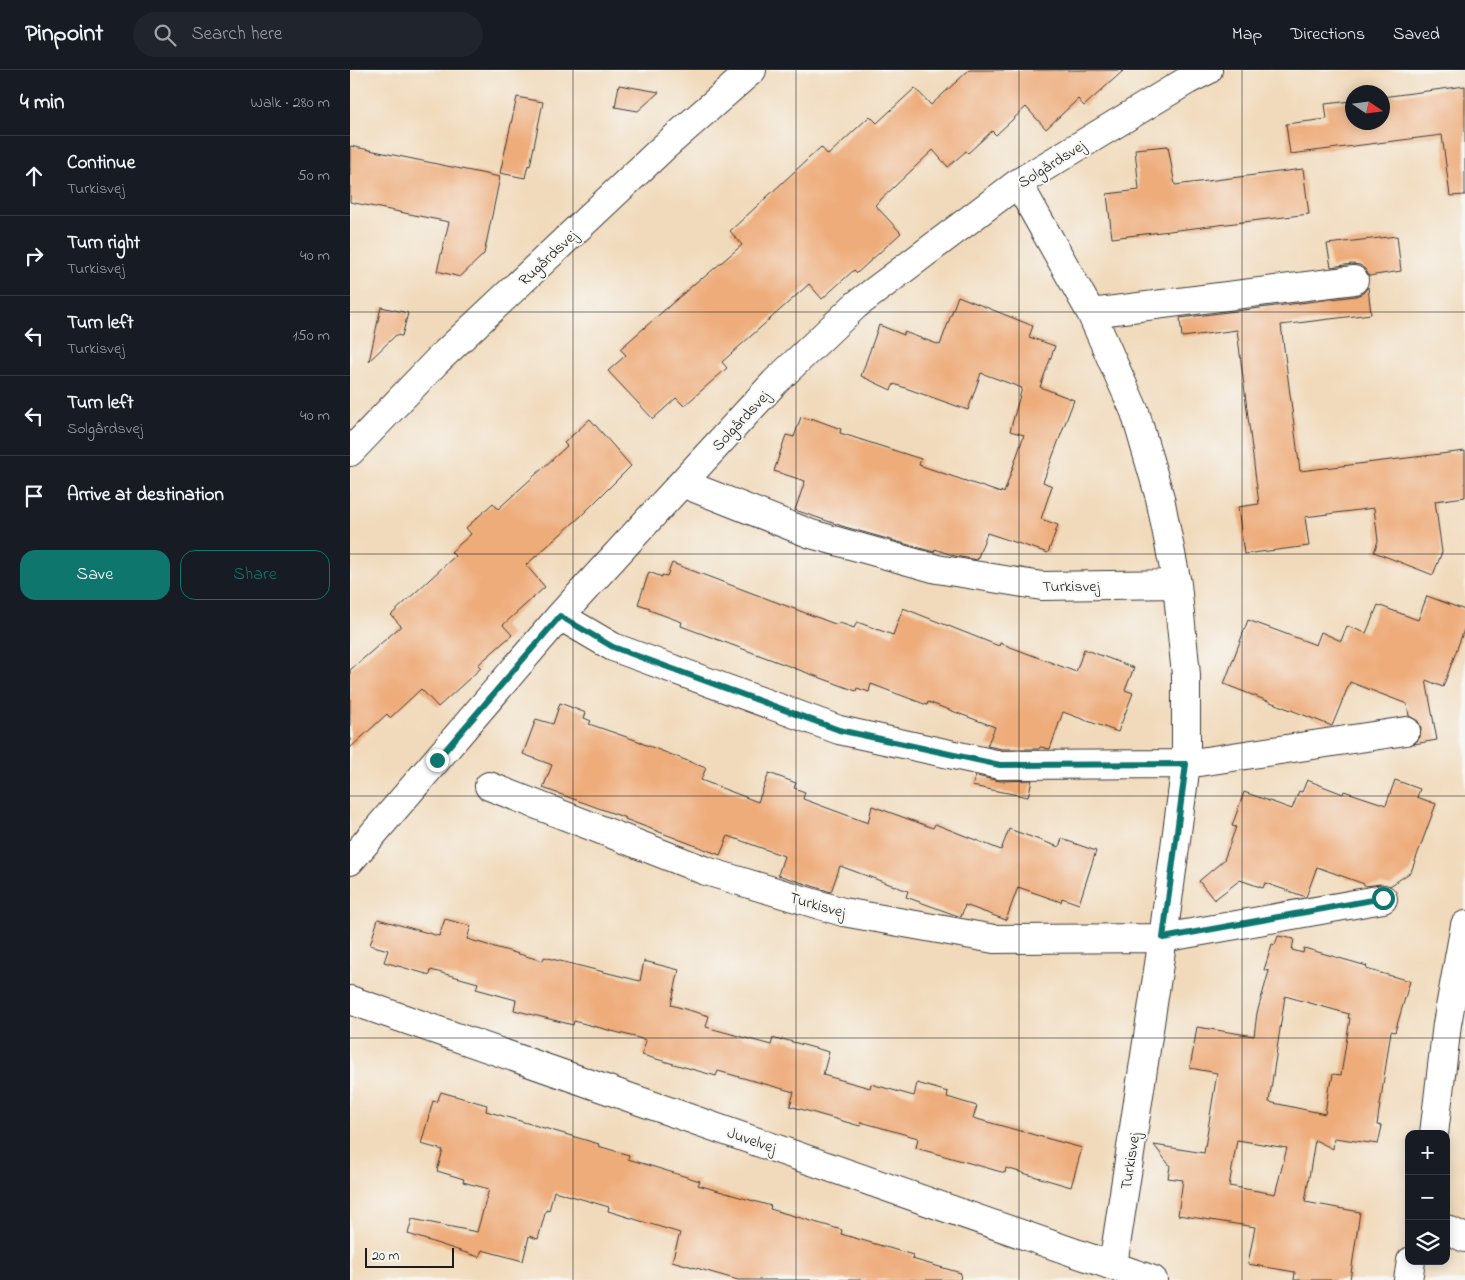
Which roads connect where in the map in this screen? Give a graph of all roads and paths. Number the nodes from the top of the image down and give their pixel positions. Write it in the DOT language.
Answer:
graph roads {
  1 [pos="752,70"];
  2 [pos="1208,70"];
  3 [pos="1018,183"];
  4 [pos="1354,280"];
  5 [pos="1091,313"];
  6 [pos="350,452"];
  7 [pos="682,483"];
  8 [pos="1177,584"];
  9 [pos="560,616"];
  10 [pos="1406,732"];
  11 [pos="1186,764"];
  12 [pos="489,786"];
  13 [pos="350,861"];
  14 [pos="1383,898"];
  15 [pos="1465,925"];
  16 [pos="1163,938"];
  17 [pos="350,1000"];
  18 [pos="1434,1130"];
  19 [pos="1450,1231"];
  20 [pos="1465,1238"];
  21 [pos="1113,1265"];
  22 [pos="1410,1265"];
  23 [pos="1153,1280"];
  24 [pos="1408,1280"];
  1 -- 6 [label="street, Rugårdsvej"];
  2 -- 3 [label="street, Solgårdsvej"];
  3 -- 5 [label="street, Turkisvej"];
  3 -- 7 [label="street, Solgårdsvej"];
  4 -- 5 [label="street"];
  5 -- 8 [label="street, Turkisvej"];
  7 -- 8 [label="street, Turkisvej"];
  7 -- 9 [label="street, Solgårdsvej"];
  8 -- 11 [label="street, Turkisvej"];
  9 -- 11 [label="street"];
  9 -- 13 [label="street, Solgårdsvej"];
  10 -- 11 [label="street"];
  11 -- 16 [label="street, Turkisvej"];
  12 -- 16 [label="street, Turkisvej"];
  14 -- 16 [label="street, Turkisvej"];
  15 -- 18 [label="street"];
  16 -- 21 [label="street, Turkisvej"];
  17 -- 21 [label="street, Juvelvej"];
  19 -- 20 [label="street"];
  21 -- 23 [label="street, Juvelvej"];
  22 -- 24 [label="street"];
}
